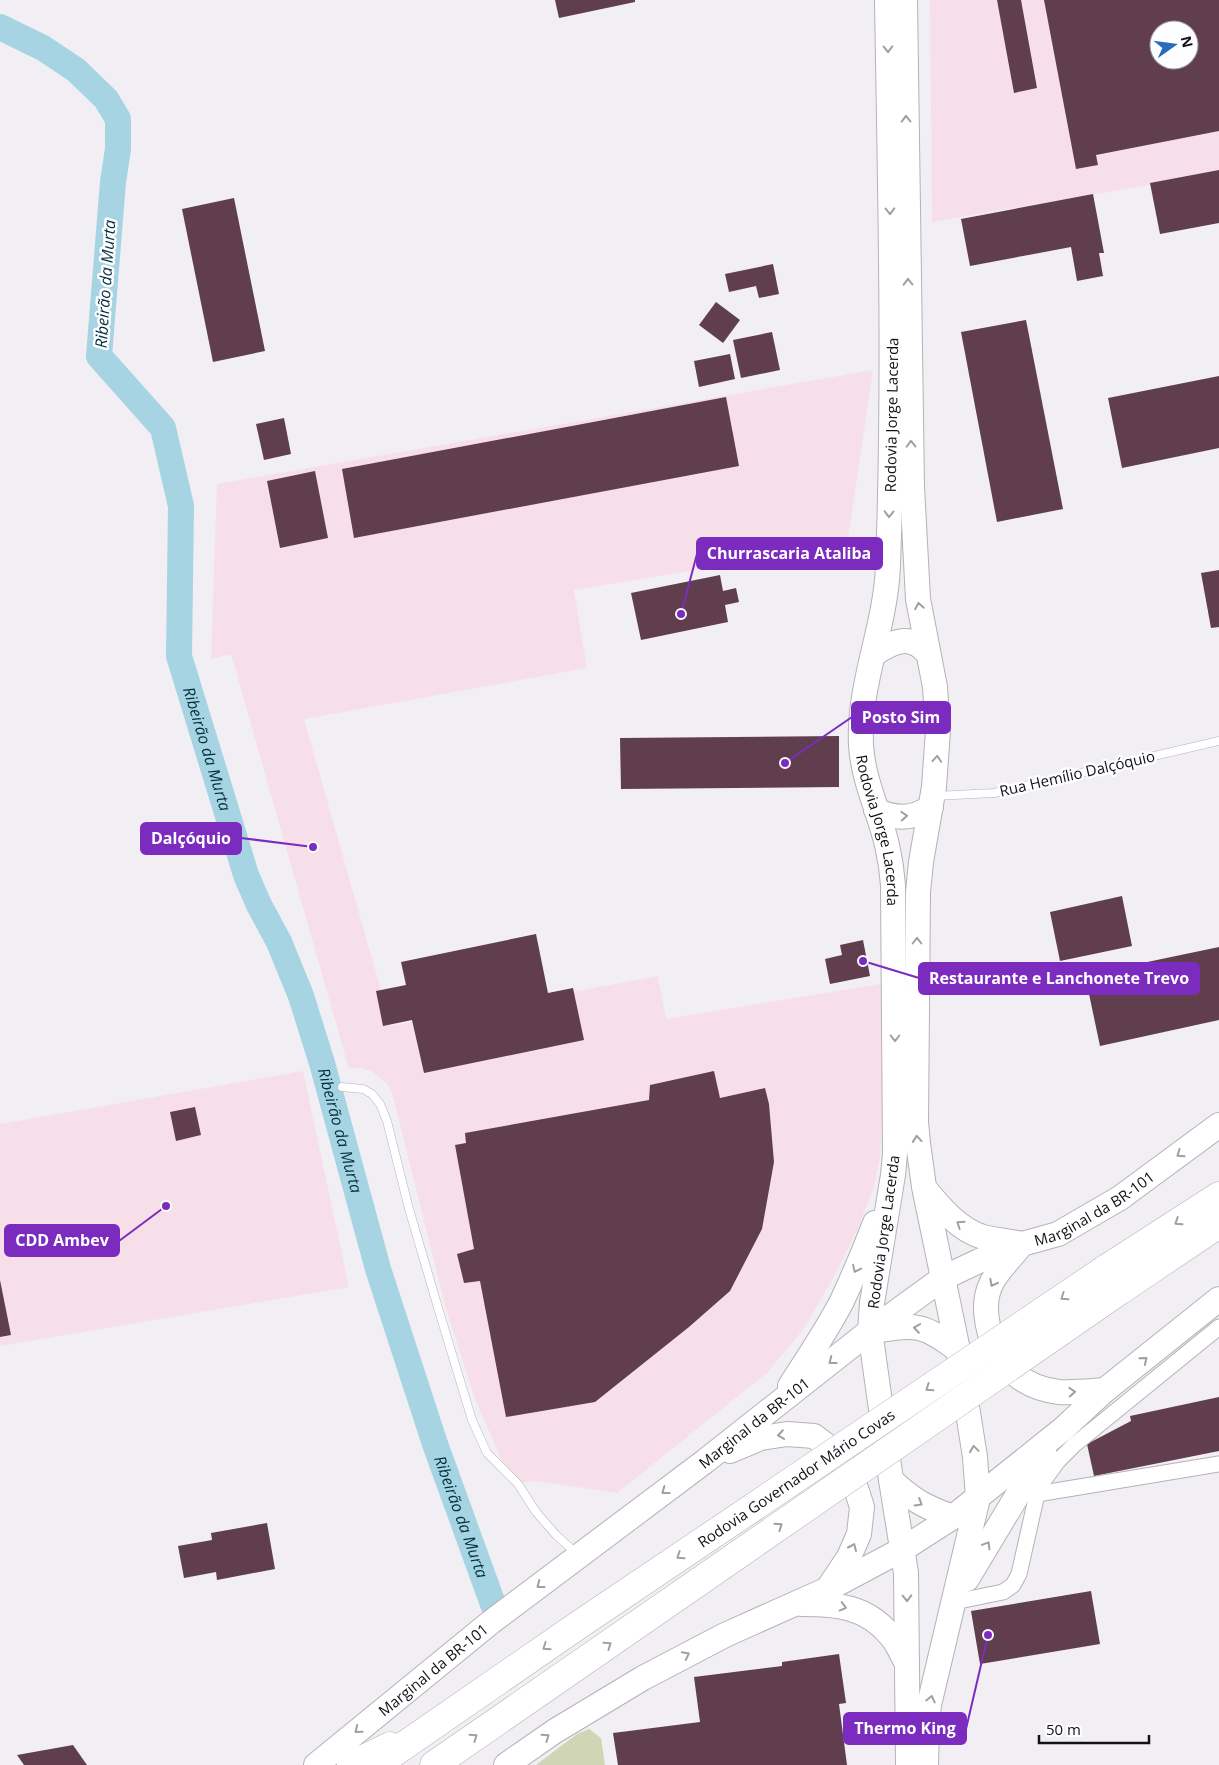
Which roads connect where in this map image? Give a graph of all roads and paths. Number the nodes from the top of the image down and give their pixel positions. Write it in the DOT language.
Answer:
graph roads {
  1 [pos="887,0"];
  2 [pos="905,0"];
  3 [pos="874,654"];
  4 [pos="928,654"];
  5 [pos="1219,741"];
  6 [pos="932,802"];
  7 [pos="876,810"];
  8 [pos="342,1087"];
  9 [pos="1219,1125"];
  10 [pos="893,1174"];
  11 [pos="924,1187"];
  12 [pos="1219,1196"];
  13 [pos="1219,1224"];
  14 [pos="1219,1231"];
  15 [pos="1022,1244"];
  16 [pos="1174,1254"];
  17 [pos="943,1278"];
  18 [pos="1112,1280"];
  19 [pos="1219,1299"];
  20 [pos="1219,1327"];
  21 [pos="870,1331"];
  22 [pos="958,1350"];
  23 [pos="1106,1390"];
  24 [pos="780,1401"];
  25 [pos="1063,1430"];
  26 [pos="704,1462"];
  27 [pos="1219,1464"];
  28 [pos="891,1480"];
  29 [pos="1037,1494"];
  30 [pos="978,1498"];
  31 [pos="953,1517"];
  32 [pos="903,1549"];
  33 [pos="579,1556"];
  34 [pos="828,1589"];
  35 [pos="954,1602"];
  36 [pos="795,1604"];
  37 [pos="907,1664"];
  38 [pos="432,1726"];
  39 [pos="316,1765"];
  40 [pos="351,1765"];
  41 [pos="376,1765"];
  42 [pos="434,1765"];
  43 [pos="506,1765"];
  44 [pos="908,1765"];
  45 [pos="926,1765"];
  1 -- 3 [label="main road, Rodovia Jorge Lacerda, one-way"];
  4 -- 2 [label="main road, Rodovia Jorge Lacerda, one-way"];
  3 -- 4 [label="main road"];
  3 -- 7 [label="main road, Rodovia Jorge Lacerda"];
  6 -- 4 [label="main road, Rodovia Jorge Lacerda, one-way"];
  5 -- 6 [label="lane, Rua Hemílio Dalçóquio"];
  7 -- 6 [label="main road, one-way"];
  11 -- 6 [label="main road, Rodovia Jorge Lacerda, one-way"];
  7 -- 10 [label="main road, Rodovia Jorge Lacerda, one-way"];
  8 -- 33 [label="lane"];
  9 -- 15 [label="main road, Marginal da BR-101, one-way"];
  10 -- 21 [label="main road, Rodovia Jorge Lacerda"];
  10 -- 24 [label="main road, one-way"];
  15 -- 11 [label="main road, one-way"];
  11 -- 17 [label="main road, Rodovia Jorge Lacerda"];
  12 -- 18 [label="highway, Rodovia Governador Mário Covas, one-way"];
  13 -- 16 [label="highway, Rodovia Governador Mário Covas"];
  14 -- 16 [label="highway"];
  15 -- 17 [label="main road, Marginal da BR-101"];
  15 -- 23 [label="main road, one-way"];
  16 -- 18 [label="highway, Rodovia Governador Mário Covas"];
  17 -- 21 [label="main road, Marginal da BR-101"];
  17 -- 22 [label="main road, Rodovia Jorge Lacerda"];
  18 -- 38 [label="highway, Rodovia Governador Mário Covas, one-way, bridge"];
  42 -- 18 [label="highway, Rodovia Governador Mário Covas, one-way, bridge"];
  23 -- 19 [label="main road, one-way"];
  20 -- 29 [label="street"];
  22 -- 21 [label="main road, one-way"];
  21 -- 24 [label="main road, Marginal da BR-101, one-way"];
  21 -- 28 [label="main road, Rodovia Jorge Lacerda"];
  30 -- 22 [label="main road, Rodovia Jorge Lacerda, one-way"];
  23 -- 25 [label="main road"];
  24 -- 26 [label="main road, Marginal da BR-101"];
  25 -- 30 [label="main road"];
  35 -- 25 [label="main road, one-way"];
  26 -- 33 [label="main road, Marginal da BR-101, one-way"];
  34 -- 26 [label="main road, one-way"];
  27 -- 29 [label="street"];
  28 -- 31 [label="main road, one-way"];
  28 -- 32 [label="main road, Rodovia Jorge Lacerda"];
  29 -- 35 [label="street"];
  30 -- 31 [label="main road"];
  30 -- 35 [label="main road, Rodovia Jorge Lacerda"];
  31 -- 32 [label="main road"];
  32 -- 34 [label="main road"];
  32 -- 37 [label="main road, Rodovia Jorge Lacerda, one-way"];
  33 -- 39 [label="main road, Marginal da BR-101, one-way"];
  34 -- 36 [label="main road"];
  45 -- 35 [label="main road, Rodovia Jorge Lacerda, one-way"];
  36 -- 37 [label="main road, one-way"];
  43 -- 36 [label="main road, one-way"];
  37 -- 44 [label="main road, Rodovia Jorge Lacerda"];
  38 -- 40 [label="highway"];
  38 -- 41 [label="highway, Rodovia Governador Mário Covas"];
}
